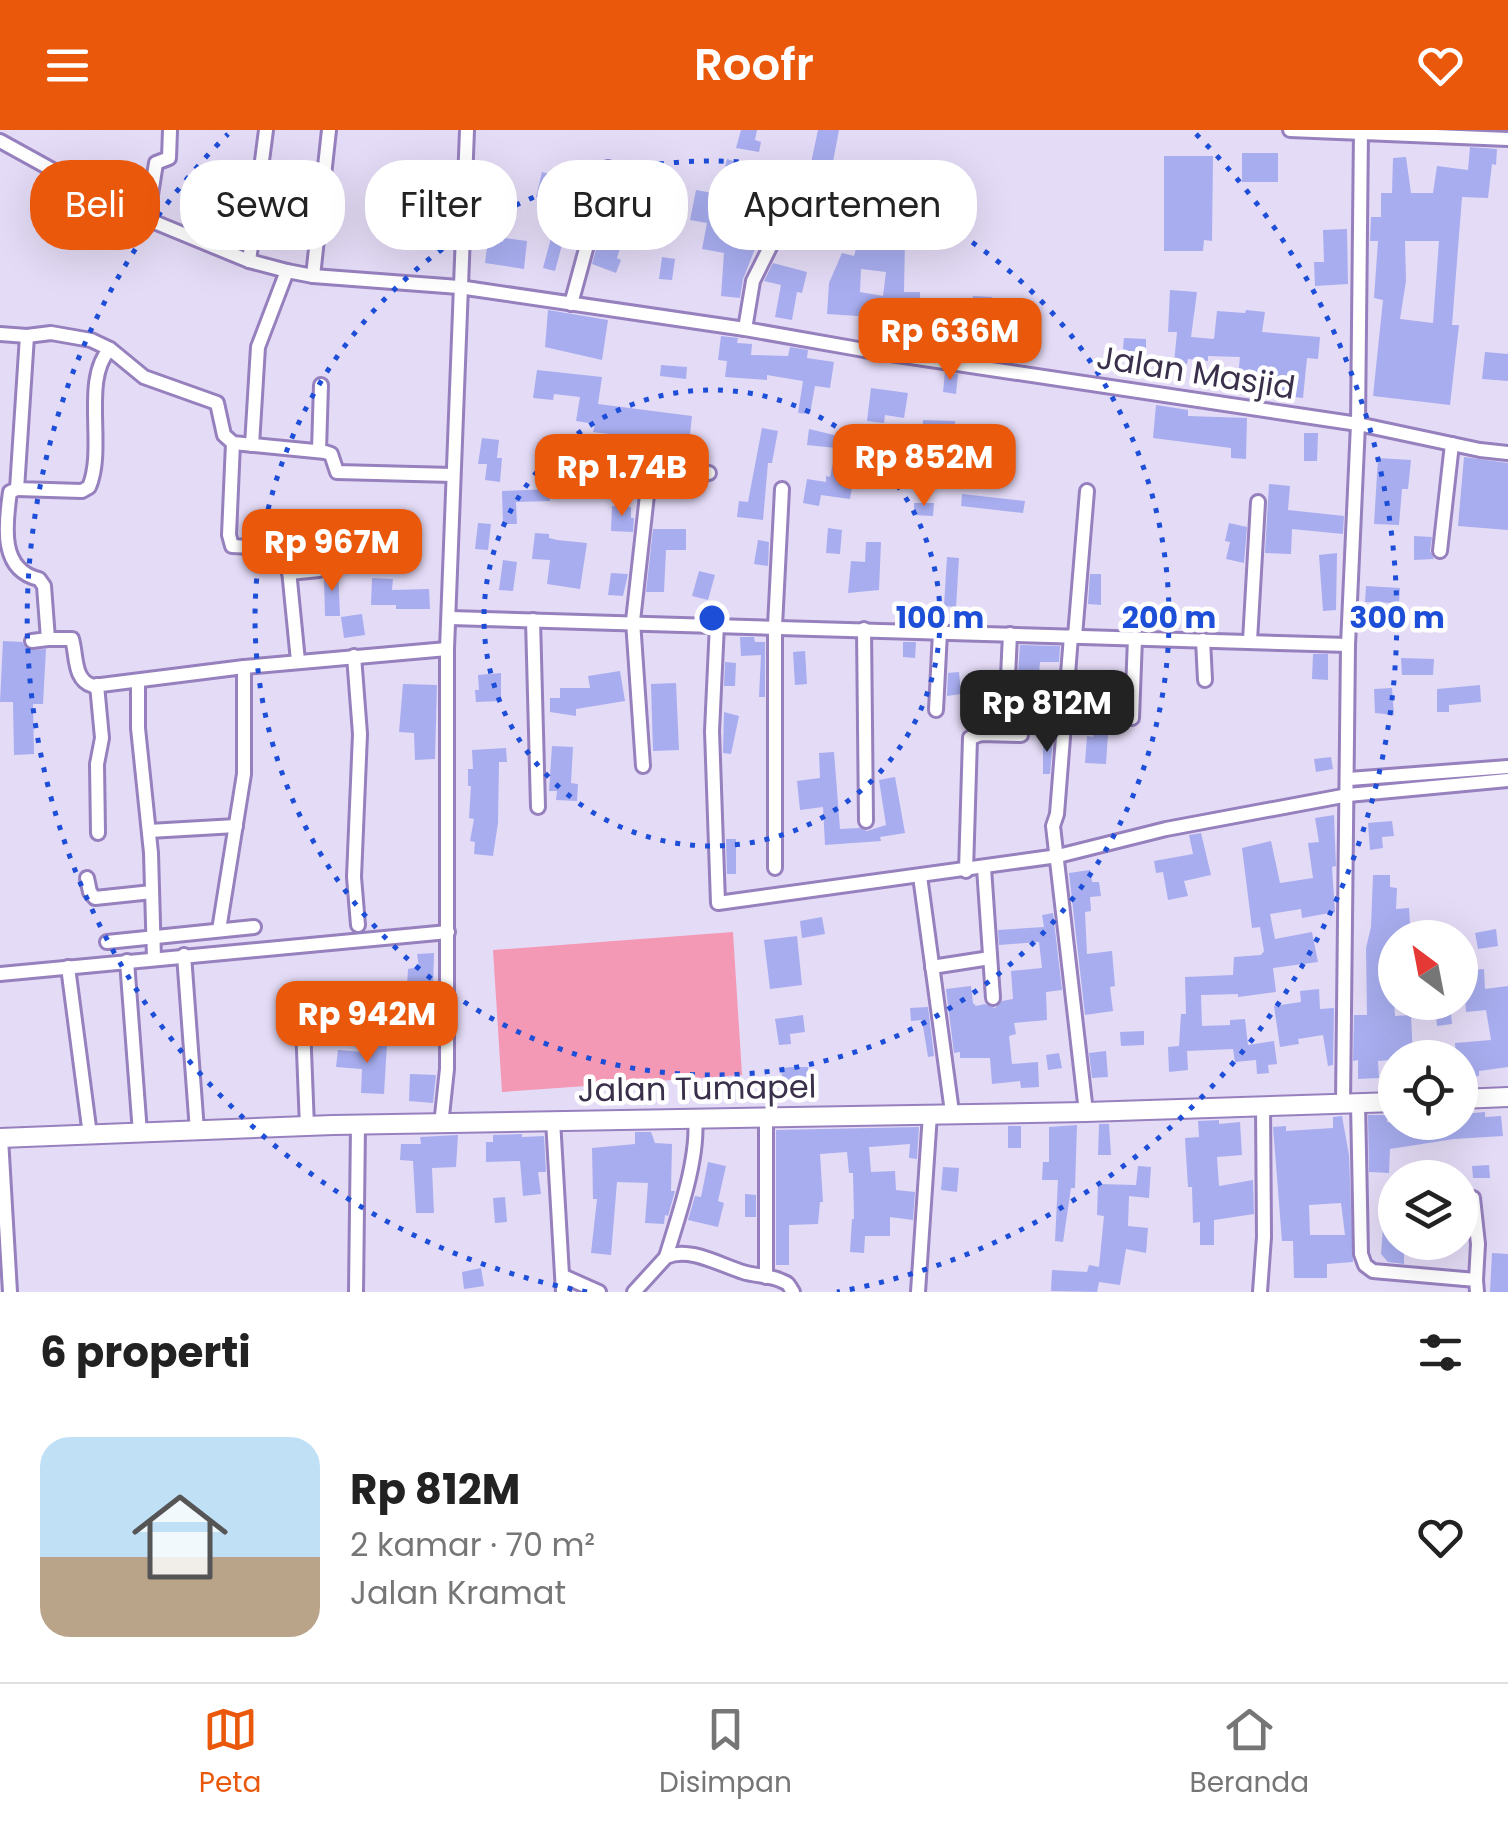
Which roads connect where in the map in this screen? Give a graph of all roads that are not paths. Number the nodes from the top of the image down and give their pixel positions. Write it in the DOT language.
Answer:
graph roads {
  1 [pos="170,130"];
  2 [pos="266,130"];
  3 [pos="329,130"];
  4 [pos="467,130"];
  5 [pos="1290,130"];
  6 [pos="1361,131"];
  7 [pos="1508,139"];
  8 [pos="0,141"];
  9 [pos="36,160"];
  10 [pos="160,161"];
  11 [pos="160,225"];
  12 [pos="586,250"];
  13 [pos="768,250"];
  14 [pos="249,261"];
  15 [pos="286,271"];
  16 [pos="313,276"];
  17 [pos="459,287"];
  18 [pos="571,304"];
  19 [pos="746,329"];
  20 [pos="0,334"];
  21 [pos="28,336"];
  22 [pos="110,349"];
  23 [pos="321,384"];
  24 [pos="1358,424"];
  25 [pos="232,444"];
  26 [pos="1452,444"];
  27 [pos="252,446"];
  28 [pos="319,450"];
  29 [pos="1508,453"];
  30 [pos="561,457"];
  31 [pos="650,468"];
  32 [pos="709,473"];
  33 [pos="452,475"];
  34 [pos="17,489"];
  35 [pos="782,489"];
  36 [pos="1087,491"];
  37 [pos="1258,502"];
  38 [pos="287,550"];
  39 [pos="306,550"];
  40 [pos="1440,551"];
  41 [pos="319,570"];
  42 [pos="289,573"];
  43 [pos="450,618"];
  44 [pos="533,620"];
  45 [pos="633,621"];
  46 [pos="717,624"];
  47 [pos="775,626"];
  48 [pos="864,629"];
  49 [pos="940,632"];
  50 [pos="1010,634"];
  51 [pos="1073,636"];
  52 [pos="1135,638"];
  53 [pos="48,639"];
  54 [pos="1203,640"];
  55 [pos="32,641"];
  56 [pos="1250,642"];
  57 [pos="1348,645"];
  58 [pos="447,649"];
  59 [pos="354,656"];
  60 [pos="298,662"];
  61 [pos="244,667"];
  62 [pos="1205,680"];
  63 [pos="138,682"];
  64 [pos="97,686"];
  65 [pos="936,710"];
  66 [pos="1132,718"];
  67 [pos="988,734"];
  68 [pos="1021,735"];
  69 [pos="643,766"];
  70 [pos="1508,768"];
  71 [pos="1508,780"];
  72 [pos="1348,787"];
  73 [pos="538,807"];
  74 [pos="866,821"];
  75 [pos="236,826"];
  76 [pos="149,831"];
  77 [pos="98,832"];
  78 [pos="1058,856"];
  79 [pos="967,865"];
  80 [pos="775,868"];
  81 [pos="984,868"];
  82 [pos="920,876"];
  83 [pos="87,878"];
  84 [pos="152,892"];
  85 [pos="358,925"];
  86 [pos="254,927"];
  87 [pos="448,929"];
  88 [pos="219,930"];
  89 [pos="107,942"];
  90 [pos="154,948"];
  91 [pos="184,955"];
  92 [pos="990,958"];
  93 [pos="127,961"];
  94 [pos="68,967"];
  95 [pos="932,967"];
  96 [pos="0,974"];
  97 [pos="993,998"];
  98 [pos="302,1000"];
  99 [pos="1508,1097"];
  100 [pos="1478,1098"];
  101 [pos="1378,1102"];
  102 [pos="1351,1103"];
  103 [pos="1263,1106"];
  104 [pos="952,1112"];
  105 [pos="1086,1112"];
  106 [pos="930,1114"];
  107 [pos="766,1117"];
  108 [pos="696,1118"];
  109 [pos="553,1120"];
  110 [pos="358,1125"];
  111 [pos="441,1125"];
  112 [pos="307,1127"];
  113 [pos="197,1131"];
  114 [pos="140,1133"];
  115 [pos="90,1135"];
  116 [pos="1,1138"];
  117 [pos="666,1257"];
  118 [pos="1477,1260"];
  119 [pos="563,1276"];
  120 [pos="766,1277"];
  121 [pos="1476,1286"];
  122 [pos="10,1292"];
  123 [pos="356,1292"];
  124 [pos="563,1292"];
  125 [pos="599,1292"];
  126 [pos="634,1292"];
  127 [pos="792,1292"];
  128 [pos="918,1292"];
  129 [pos="1260,1292"];
  1 -- 10 [label="street"];
  2 -- 14 [label="street"];
  3 -- 16 [label="street"];
  4 -- 17 [label="street"];
  5 -- 6 [label="street"];
  6 -- 7 [label="street"];
  6 -- 24 [label="street"];
  8 -- 9 [label="street, Jalan Masjid"];
  11 -- 14 [label="street, Jalan Masjid"];
  12 -- 18 [label="street"];
  13 -- 19 [label="street"];
  14 -- 15 [label="street, Jalan Masjid"];
  15 -- 16 [label="street, Jalan Masjid"];
  15 -- 27 [label="street"];
  16 -- 17 [label="street, Jalan Masjid"];
  17 -- 18 [label="street, Jalan Masjid"];
  17 -- 33 [label="street"];
  18 -- 19 [label="street, Jalan Masjid"];
  19 -- 24 [label="street, Jalan Masjid"];
  20 -- 21 [label="street"];
  21 -- 22 [label="street"];
  21 -- 34 [label="street"];
  22 -- 25 [label="street"];
  22 -- 34 [label="street"];
  23 -- 28 [label="street"];
  24 -- 26 [label="street, Jalan Masjid"];
  24 -- 57 [label="street"];
  25 -- 27 [label="street"];
  25 -- 38 [label="street"];
  26 -- 29 [label="street, Jalan Masjid"];
  26 -- 40 [label="street"];
  27 -- 28 [label="street"];
  28 -- 33 [label="street"];
  30 -- 31 [label="street"];
  31 -- 32 [label="street"];
  31 -- 45 [label="street"];
  33 -- 43 [label="street"];
  34 -- 53 [label="street"];
  35 -- 47 [label="street"];
  36 -- 51 [label="street"];
  37 -- 56 [label="street"];
  38 -- 39 [label="street"];
  38 -- 42 [label="street"];
  41 -- 42 [label="street"];
  42 -- 60 [label="street"];
  43 -- 44 [label="street"];
  43 -- 58 [label="street"];
  44 -- 45 [label="street"];
  44 -- 73 [label="street"];
  45 -- 46 [label="street"];
  45 -- 69 [label="street"];
  46 -- 47 [label="street"];
  46 -- 82 [label="street"];
  47 -- 48 [label="street"];
  47 -- 80 [label="street"];
  48 -- 49 [label="street"];
  48 -- 74 [label="street"];
  49 -- 50 [label="street"];
  49 -- 65 [label="street"];
  50 -- 51 [label="street"];
  50 -- 67 [label="street"];
  51 -- 52 [label="street"];
  51 -- 78 [label="street"];
  52 -- 54 [label="street"];
  52 -- 66 [label="street"];
  53 -- 55 [label="street"];
  53 -- 64 [label="street"];
  54 -- 56 [label="street"];
  54 -- 62 [label="street"];
  56 -- 57 [label="street"];
  57 -- 72 [label="street"];
  58 -- 59 [label="street"];
  58 -- 87 [label="street"];
  59 -- 60 [label="street"];
  59 -- 85 [label="street"];
  60 -- 61 [label="street"];
  61 -- 63 [label="street"];
  61 -- 75 [label="street"];
  63 -- 64 [label="street"];
  63 -- 76 [label="street"];
  64 -- 77 [label="street"];
  67 -- 68 [label="street"];
  67 -- 79 [label="street"];
  70 -- 72 [label="street"];
  71 -- 72 [label="street"];
  72 -- 78 [label="street"];
  72 -- 102 [label="street"];
  75 -- 76 [label="street"];
  75 -- 88 [label="street"];
  76 -- 84 [label="street"];
  78 -- 81 [label="street"];
  78 -- 105 [label="street"];
  79 -- 81 [label="street"];
  79 -- 82 [label="street"];
  81 -- 92 [label="street"];
  82 -- 95 [label="street"];
  83 -- 84 [label="street"];
  84 -- 90 [label="street"];
  86 -- 88 [label="street"];
  87 -- 91 [label="street"];
  87 -- 111 [label="street"];
  88 -- 90 [label="street"];
  89 -- 90 [label="street"];
  90 -- 91 [label="street"];
  90 -- 93 [label="street"];
  91 -- 113 [label="street"];
  92 -- 95 [label="street"];
  92 -- 97 [label="street"];
  93 -- 94 [label="street"];
  93 -- 114 [label="street"];
  94 -- 96 [label="street"];
  94 -- 115 [label="street"];
  95 -- 104 [label="street"];
  98 -- 112 [label="street"];
  99 -- 100 [label="street"];
  101 -- 102 [label="street, Jalan Tumapel"];
  102 -- 103 [label="street, Jalan Tumapel"];
  102 -- 121 [label="street"];
  103 -- 105 [label="street, Jalan Tumapel"];
  103 -- 129 [label="street"];
  104 -- 105 [label="street, Jalan Tumapel"];
  104 -- 106 [label="street, Jalan Tumapel"];
  106 -- 107 [label="street, Jalan Tumapel"];
  106 -- 128 [label="street"];
  107 -- 108 [label="street, Jalan Tumapel"];
  107 -- 120 [label="street"];
  108 -- 109 [label="street, Jalan Tumapel"];
  108 -- 117 [label="street"];
  109 -- 111 [label="street, Jalan Tumapel"];
  109 -- 119 [label="street"];
  110 -- 111 [label="street, Jalan Tumapel"];
  110 -- 112 [label="street, Jalan Tumapel"];
  110 -- 123 [label="street"];
  112 -- 113 [label="street, Jalan Tumapel"];
  113 -- 114 [label="street, Jalan Tumapel"];
  114 -- 115 [label="street, Jalan Tumapel"];
  115 -- 116 [label="street, Jalan Tumapel"];
  116 -- 122 [label="street"];
  117 -- 120 [label="street"];
  117 -- 126 [label="street"];
  118 -- 121 [label="street"];
  119 -- 124 [label="street"];
  119 -- 125 [label="street"];
  120 -- 127 [label="street"];
}
